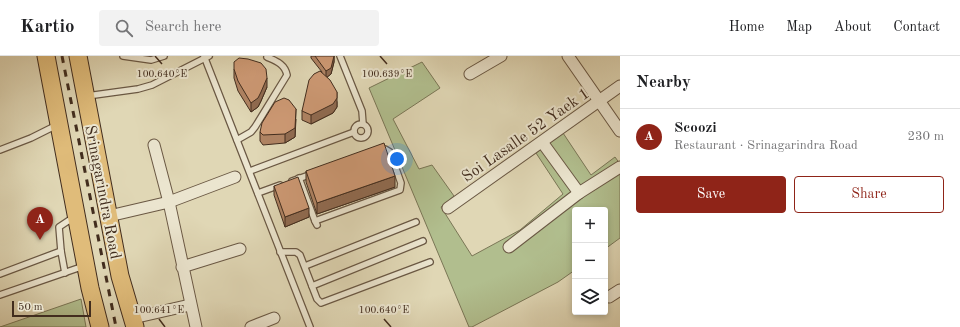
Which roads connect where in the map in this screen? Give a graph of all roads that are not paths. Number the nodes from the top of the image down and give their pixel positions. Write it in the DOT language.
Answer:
graph roads {
  1 [pos="46,56"];
  2 [pos="123,56"];
  3 [pos="164,56"];
  4 [pos="340,56"];
  5 [pos="501,56"];
  6 [pos="568,56"];
  7 [pos="79,57"];
  8 [pos="206,57"];
  9 [pos="267,58"];
  10 [pos="470,74"];
  11 [pos="620,86"];
  12 [pos="86,96"];
  13 [pos="600,101"];
  14 [pos="59,124"];
  15 [pos="363,124"];
  16 [pos="620,131"];
  17 [pos="354,132"];
  18 [pos="237,140"];
  19 [pos="542,142"];
  20 [pos="154,145"];
  21 [pos="0,150"];
  22 [pos="372,153"];
  23 [pos="620,167"];
  24 [pos="321,170"];
  25 [pos="250,171"];
  26 [pos="234,177"];
  27 [pos="299,178"];
  28 [pos="579,193"];
  29 [pos="258,194"];
  30 [pos="169,202"];
  31 [pos="448,208"];
  32 [pos="76,216"];
  33 [pos="109,216"];
  34 [pos="416,222"];
  35 [pos="423,241"];
  36 [pos="509,247"];
  37 [pos="240,249"];
  38 [pos="61,251"];
  39 [pos="280,252"];
  40 [pos="430,262"];
  41 [pos="86,265"];
  42 [pos="305,266"];
  43 [pos="182,267"];
  44 [pos="65,272"];
  45 [pos="0,274"];
  46 [pos="312,286"];
  47 [pos="620,290"];
  48 [pos="0,295"];
  49 [pos="609,297"];
  50 [pos="190,305"];
  51 [pos="274,318"];
  52 [pos="134,322"];
  53 [pos="100,327"];
  54 [pos="196,327"];
  55 [pos="251,327"];
  56 [pos="310,327"];
  1 -- 14 [label="main road, Srinagarindra Road"];
  2 -- 3 [label="lane"];
  4 -- 15 [label="lane"];
  5 -- 10 [label="street"];
  6 -- 13 [label="street"];
  7 -- 12 [label="main road, Srinagarindra Road"];
  8 -- 12 [label="lane"];
  8 -- 18 [label="lane"];
  9 -- 18 [label="lane"];
  11 -- 13 [label="street, Soi Lasalle 52 Yaek 1"];
  12 -- 33 [label="main road, Srinagarindra Road"];
  13 -- 16 [label="street"];
  13 -- 19 [label="street, Soi Lasalle 52 Yaek 1"];
  14 -- 21 [label="lane"];
  14 -- 32 [label="main road, Srinagarindra Road"];
  15 -- 17 [label="lane"];
  15 -- 17 [label="lane"];
  17 -- 25 [label="lane"];
  18 -- 25 [label="lane"];
  19 -- 28 [label="street"];
  19 -- 31 [label="street, Soi Lasalle 52 Yaek 1"];
  20 -- 30 [label="street"];
  22 -- 27 [label="lane"];
  23 -- 28 [label="street"];
  24 -- 27 [label="lane"];
  25 -- 29 [label="lane"];
  26 -- 30 [label="street"];
  27 -- 29 [label="lane"];
  28 -- 36 [label="street"];
  29 -- 39 [label="lane"];
  30 -- 33 [label="street"];
  30 -- 43 [label="street"];
  32 -- 38 [label="lane"];
  32 -- 41 [label="main road, Srinagarindra Road"];
  33 -- 52 [label="main road, Srinagarindra Road"];
  34 -- 42 [label="lane"];
  35 -- 46 [label="lane"];
  37 -- 43 [label="street"];
  38 -- 44 [label="lane"];
  38 -- 45 [label="lane"];
  39 -- 42 [label="lane"];
  39 -- 56 [label="lane"];
  40 -- 46 [label="lane"];
  41 -- 44 [label="lane"];
  41 -- 53 [label="main road, Srinagarindra Road"];
  42 -- 46 [label="lane"];
  43 -- 50 [label="street"];
  44 -- 48 [label="lane"];
  47 -- 49 [label="street"];
  50 -- 52 [label="street"];
  50 -- 54 [label="street"];
  51 -- 55 [label="street"];
}
